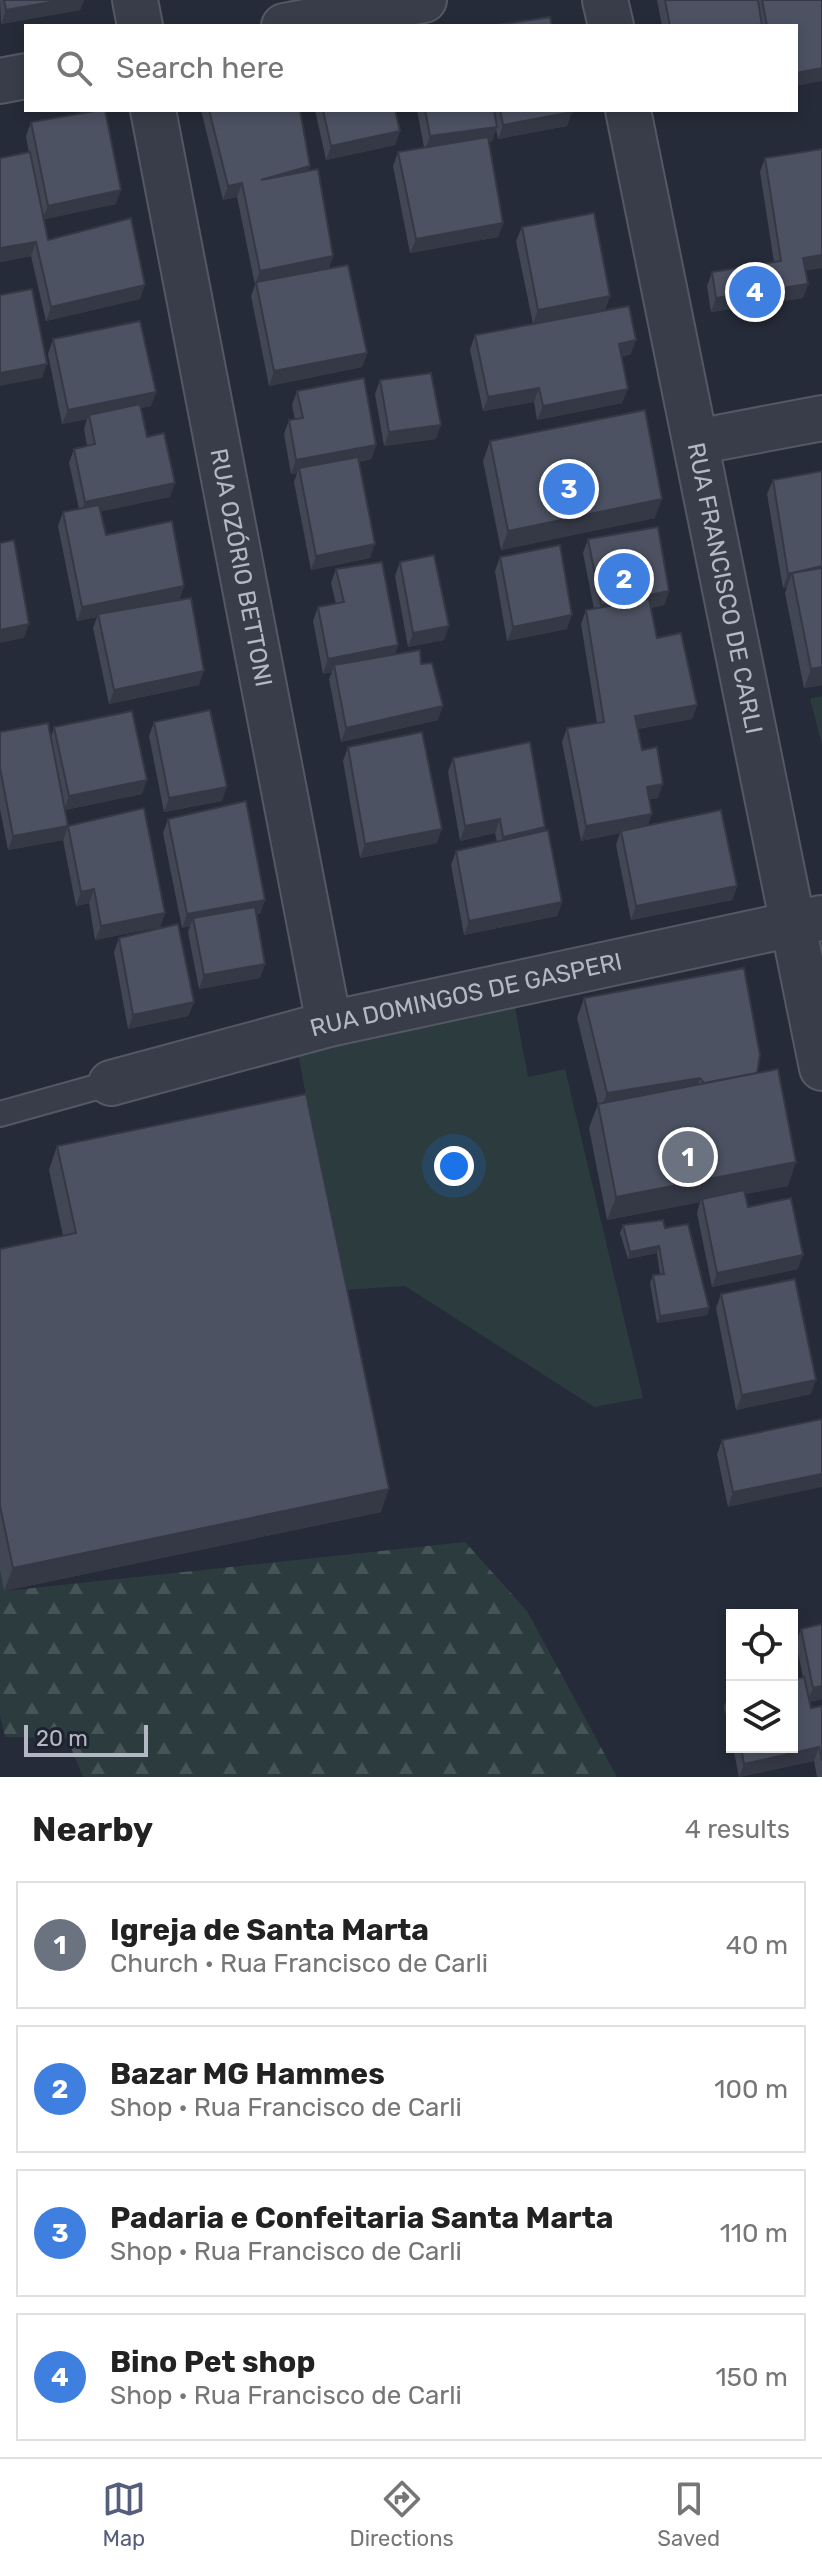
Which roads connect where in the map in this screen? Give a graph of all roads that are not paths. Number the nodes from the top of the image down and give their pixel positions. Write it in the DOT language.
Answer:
graph roads {
  1 [pos="135,0"];
  2 [pos="424,0"];
  3 [pos="605,0"];
  4 [pos="140,24"];
  5 [pos="295,24"];
  6 [pos="611,24"];
  7 [pos="24,76"];
  8 [pos="0,81"];
  9 [pos="153,112"];
  10 [pos="628,112"];
  11 [pos="822,418"];
  12 [pos="696,442"];
  13 [pos="807,920"];
  14 [pos="329,1024"];
  15 [pos="822,1068"];
  16 [pos="111,1083"];
  17 [pos="0,1114"];
  1 -- 4 [label="street"];
  2 -- 5 [label="street"];
  3 -- 6 [label="street"];
  7 -- 8 [label="street"];
  9 -- 14 [label="street, RUA OZÓRIO BETTONI"];
  10 -- 12 [label="street, RUA FRANCISCO DE CARLI"];
  11 -- 12 [label="street"];
  12 -- 13 [label="street, RUA FRANCISCO DE CARLI"];
  13 -- 14 [label="street, RUA DOMINGOS DE GASPERI"];
  13 -- 15 [label="street, RUA FRANCISCO DE CARLI"];
  14 -- 16 [label="street, RUA DOMINGOS DE GASPERI"];
  16 -- 17 [label="lane"];
}
